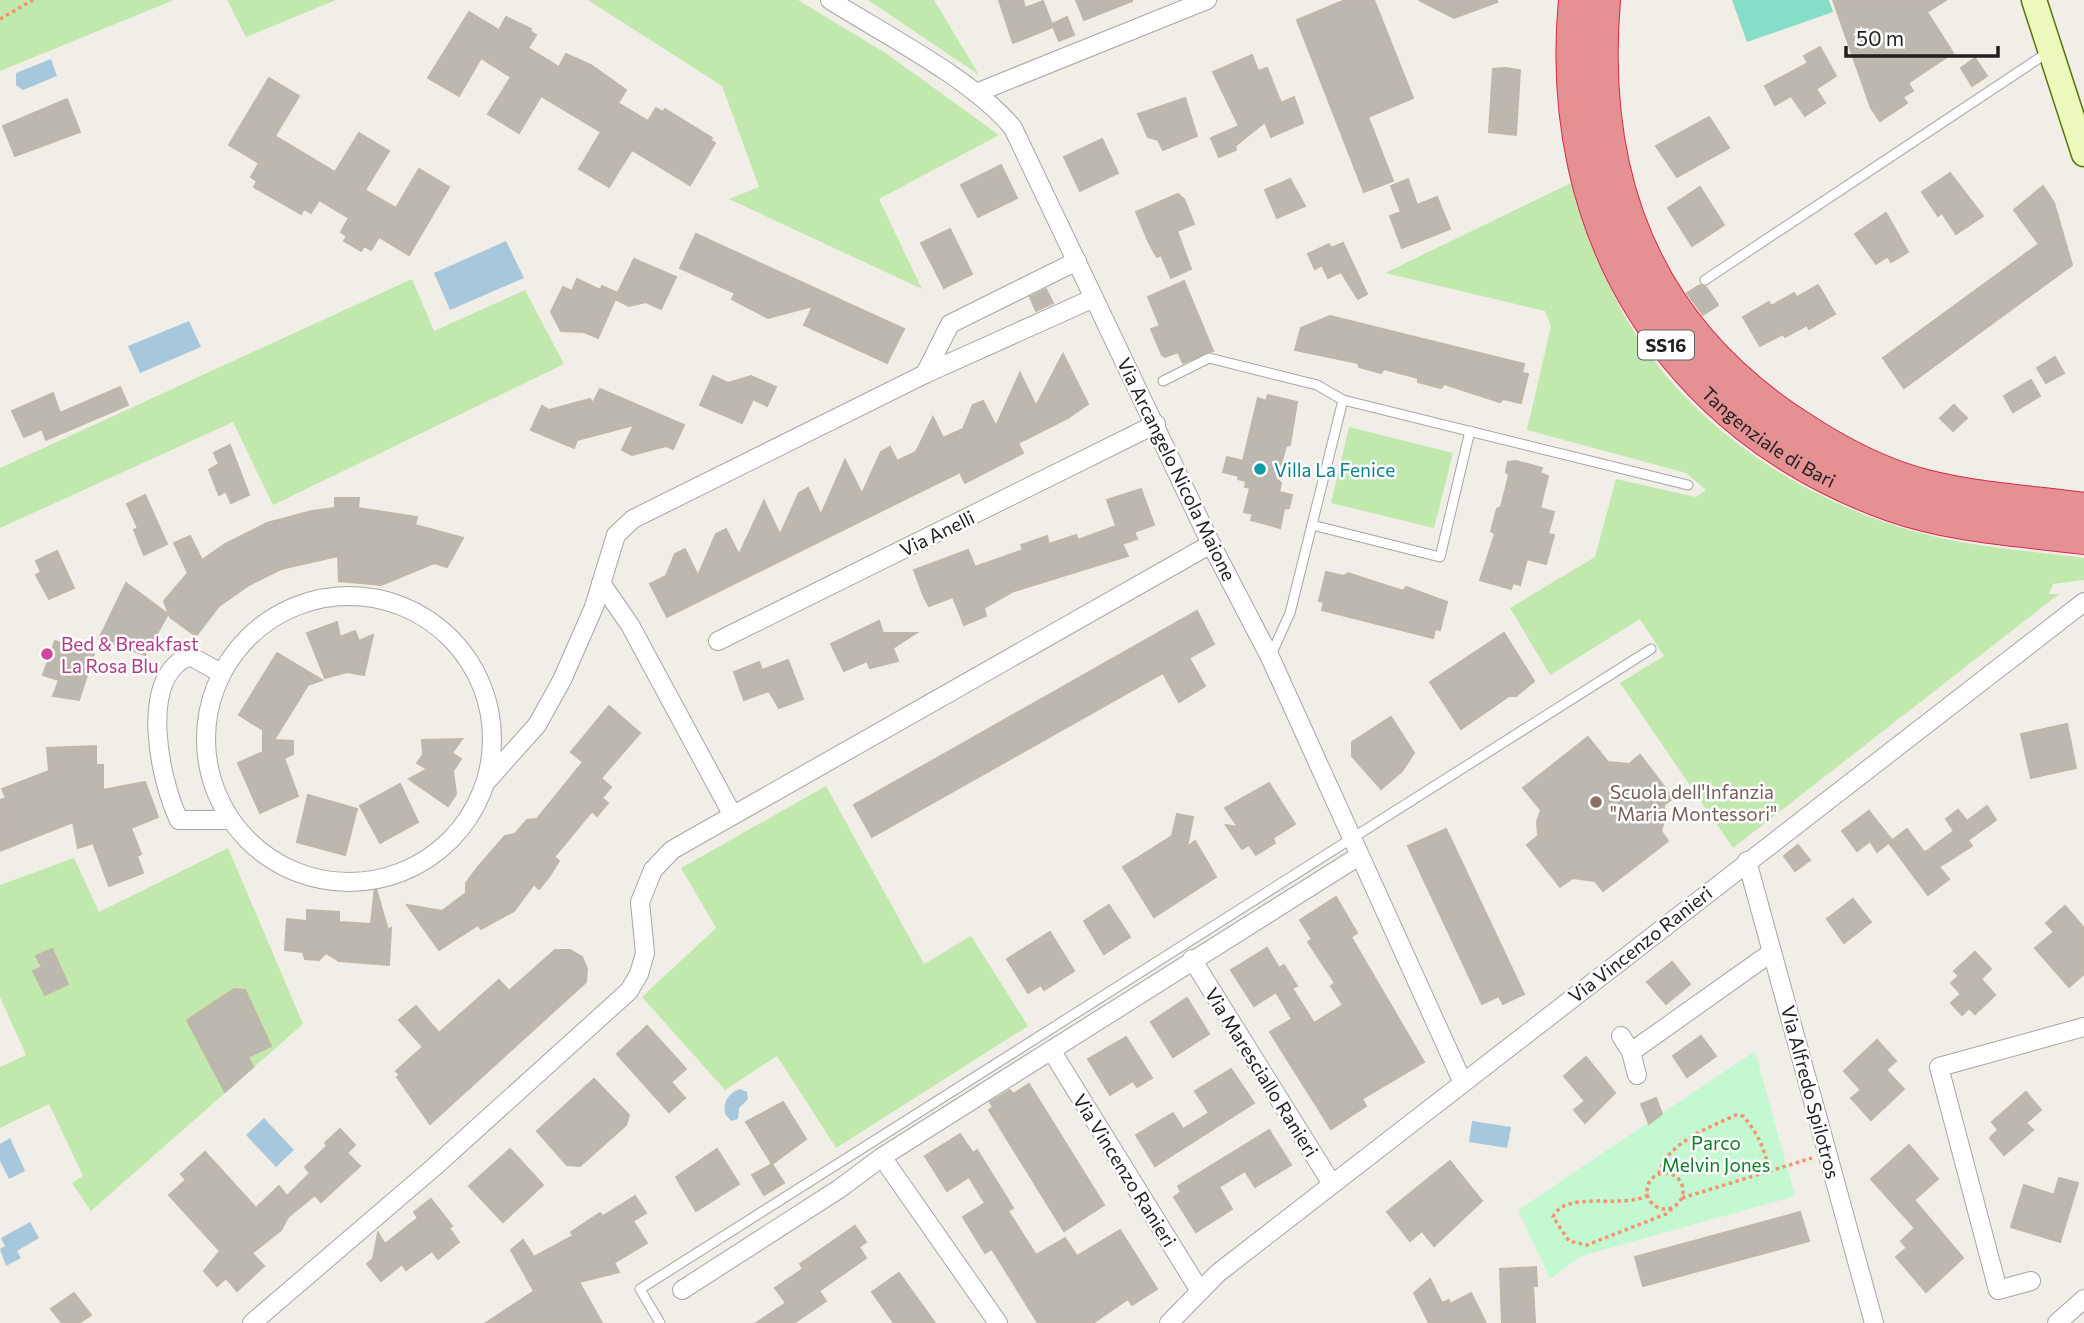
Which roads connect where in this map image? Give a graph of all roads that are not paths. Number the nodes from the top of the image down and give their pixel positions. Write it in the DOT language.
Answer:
graph roads {
  1 [pos="830,0"];
  2 [pos="1207,0"];
  3 [pos="1575,0"];
  4 [pos="1604,0"];
  5 [pos="2034,0"];
  6 [pos="2051,50"];
  7 [pos="976,93"];
  8 [pos="2084,154"];
  9 [pos="1077,261"];
  10 [pos="1705,280"];
  11 [pos="1094,298"];
  12 [pos="925,374"];
  13 [pos="1163,381"];
  14 [pos="1343,400"];
  15 [pos="1156,424"];
  16 [pos="1470,431"];
  17 [pos="1688,485"];
  18 [pos="2084,509"];
  19 [pos="1978,510"];
  20 [pos="1311,525"];
  21 [pos="2084,538"];
  22 [pos="1211,544"];
  23 [pos="601,583"];
  24 [pos="2084,602"];
  25 [pos="718,641"];
  26 [pos="1651,649"];
  27 [pos="1270,657"];
  28 [pos="221,673"];
  29 [pos="486,782"];
  30 [pos="732,814"];
  31 [pos="230,820"];
  32 [pos="1351,838"];
  33 [pos="1359,856"];
  34 [pos="1747,861"];
  35 [pos="1772,952"];
  36 [pos="1192,959"];
  37 [pos="2084,1027"];
  38 [pos="1621,1036"];
  39 [pos="1051,1050"];
  40 [pos="1631,1052"];
  41 [pos="1637,1075"];
  42 [pos="1463,1083"];
  43 [pos="882,1157"];
  44 [pos="1332,1184"];
  45 [pos="2031,1281"];
  46 [pos="682,1290"];
  47 [pos="1199,1290"];
  48 [pos="2084,1299"];
  49 [pos="252,1323"];
  50 [pos="660,1323"];
  51 [pos="998,1323"];
  52 [pos="1169,1323"];
  53 [pos="1874,1323"];
  54 [pos="2057,1323"];
  1 -- 7 [label="street, Via Arcangelo Nicola Maione"];
  2 -- 7 [label="street"];
  3 -- 19 [label="highway, Tangenziale di Bari / SS16"];
  4 -- 19 [label="highway, Tangenziale di Bari / SS16"];
  5 -- 6 [label="street"];
  6 -- 8 [label="street"];
  6 -- 10 [label="lane"];
  7 -- 9 [label="street, Via Arcangelo Nicola Maione"];
  9 -- 11 [label="street, Via Arcangelo Nicola Maione"];
  9 -- 12 [label="street"];
  11 -- 12 [label="street"];
  11 -- 15 [label="street, Via Arcangelo Nicola Maione"];
  12 -- 23 [label="street"];
  13 -- 14 [label="lane"];
  14 -- 16 [label="lane"];
  14 -- 20 [label="lane"];
  15 -- 22 [label="street, Via Arcangelo Nicola Maione"];
  15 -- 25 [label="street, Via Anelli"];
  16 -- 17 [label="lane"];
  16 -- 20 [label="lane"];
  18 -- 19 [label="highway, Tangenziale di Bari / SS16"];
  19 -- 21 [label="highway, Tangenziale di Bari / SS16"];
  20 -- 27 [label="lane"];
  22 -- 27 [label="street, Via Arcangelo Nicola Maione"];
  22 -- 30 [label="street"];
  23 -- 29 [label="street"];
  23 -- 30 [label="street"];
  24 -- 34 [label="street, Via Vincenzo Ranieri"];
  26 -- 32 [label="lane"];
  27 -- 32 [label="street, Via Arcangelo Nicola Maione"];
  28 -- 29 [label="street"];
  28 -- 31 [label="street"];
  28 -- 31 [label="street"];
  29 -- 31 [label="street"];
  30 -- 49 [label="street"];
  32 -- 33 [label="street, Via Arcangelo Nicola Maione"];
  32 -- 50 [label="lane"];
  33 -- 36 [label="street"];
  33 -- 42 [label="street, Via Arcangelo Nicola Maione"];
  34 -- 35 [label="street, Via Alfredo Spilotros"];
  34 -- 42 [label="street, Via Vincenzo Ranieri"];
  35 -- 40 [label="street"];
  35 -- 53 [label="street, Via Alfredo Spilotros"];
  36 -- 39 [label="street"];
  36 -- 44 [label="street, Via Maresciallo Ranieri"];
  37 -- 45 [label="street"];
  38 -- 40 [label="street"];
  39 -- 43 [label="street"];
  39 -- 47 [label="street, Via Vincenzo Ranieri"];
  40 -- 41 [label="street"];
  42 -- 44 [label="street, Via Vincenzo Ranieri"];
  43 -- 46 [label="street"];
  43 -- 51 [label="street"];
  44 -- 47 [label="street, Via Vincenzo Ranieri"];
  47 -- 52 [label="street, Via Vincenzo Ranieri"];
  48 -- 54 [label="street"];
}
